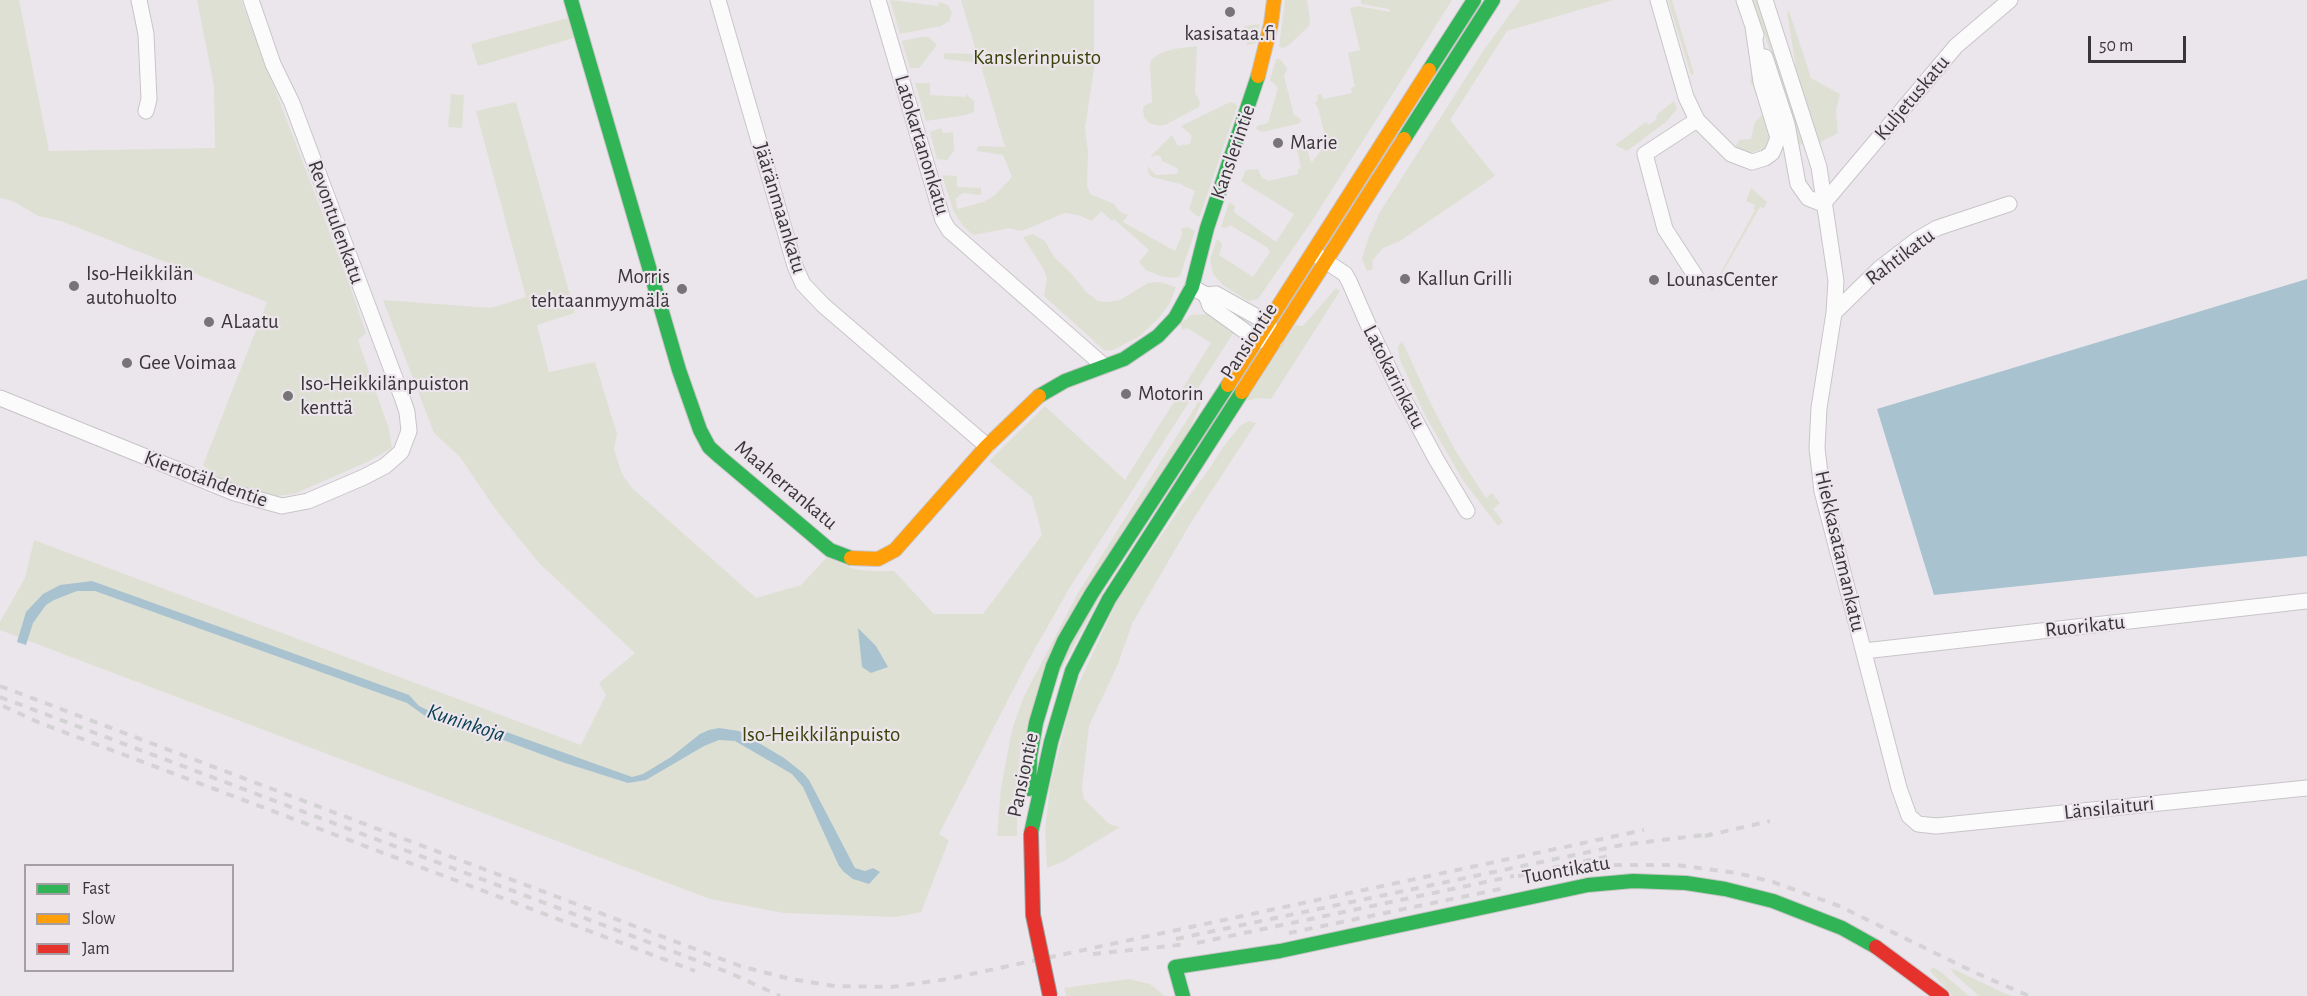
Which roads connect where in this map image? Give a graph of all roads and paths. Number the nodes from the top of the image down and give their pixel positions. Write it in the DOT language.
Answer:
graph roads {
  1 [pos="139,0"];
  2 [pos="251,0"];
  3 [pos="571,0"];
  4 [pos="718,0"];
  5 [pos="878,0"];
  6 [pos="1274,0"];
  7 [pos="1474,0"];
  8 [pos="1493,0"];
  9 [pos="1658,0"];
  10 [pos="1744,0"];
  11 [pos="1765,0"];
  12 [pos="2010,0"];
  13 [pos="1753,27"];
  14 [pos="146,111"];
  15 [pos="1697,120"];
  16 [pos="1823,204"];
  17 [pos="2008,204"];
  18 [pos="1312,252"];
  19 [pos="1326,261"];
  20 [pos="1698,280"];
  21 [pos="1192,287"];
  22 [pos="1206,295"];
  23 [pos="1834,314"];
  24 [pos="1268,323"];
  25 [pos="1257,340"];
  26 [pos="1275,341"];
  27 [pos="1104,366"];
  28 [pos="0,398"];
  29 [pos="404,446"];
  30 [pos="987,446"];
  31 [pos="1467,511"];
  32 [pos="2307,601"];
  33 [pos="1864,651"];
  34 [pos="2307,788"];
  35 [pos="1913,820"];
  36 [pos="1031,833"];
  37 [pos="1050,996"];
  38 [pos="1183,996"];
  39 [pos="1942,996"];
  1 -- 14 [label="street"];
  2 -- 29 [label="street, Revontulenkatu"];
  3 -- 30 [label="street, Maaherrankatu"];
  4 -- 30 [label="street, Jääränmaankatu"];
  5 -- 27 [label="street, Latokartanonkatu"];
  6 -- 21 [label="street, Kanslerintie"];
  7 -- 18 [label="street, Pansiontie"];
  8 -- 19 [label="street, Pansiontie"];
  9 -- 15 [label="street"];
  10 -- 13 [label="street"];
  11 -- 16 [label="street, Hiekkasatamankatu"];
  12 -- 16 [label="street, Kuljetuskatu"];
  13 -- 15 [label="street"];
  13 -- 16 [label="street"];
  15 -- 20 [label="street"];
  16 -- 23 [label="street, Hiekkasatamankatu"];
  17 -- 23 [label="street, Rahtikatu"];
  18 -- 19 [label="street, Latokarinkatu"];
  18 -- 24 [label="street, Pansiontie"];
  19 -- 26 [label="street, Pansiontie"];
  19 -- 31 [label="street, Latokarinkatu"];
  21 -- 22 [label="street"];
  21 -- 27 [label="street, Maaherrankatu"];
  22 -- 24 [label="street"];
  22 -- 25 [label="street"];
  23 -- 33 [label="street, Hiekkasatamankatu"];
  24 -- 25 [label="street, Pansiontie"];
  24 -- 26 [label="street"];
  25 -- 26 [label="street"];
  25 -- 36 [label="street, Pansiontie"];
  26 -- 36 [label="street, Pansiontie"];
  27 -- 30 [label="street, Maaherrankatu"];
  28 -- 29 [label="street, Kiertotähdentie"];
  32 -- 33 [label="street, Ruorikatu"];
  33 -- 35 [label="street, Hiekkasatamankatu"];
  34 -- 35 [label="street, Länsilaituri"];
  36 -- 37 [label="street, bridge"];
  38 -- 39 [label="street, Tuontikatu"];
}
